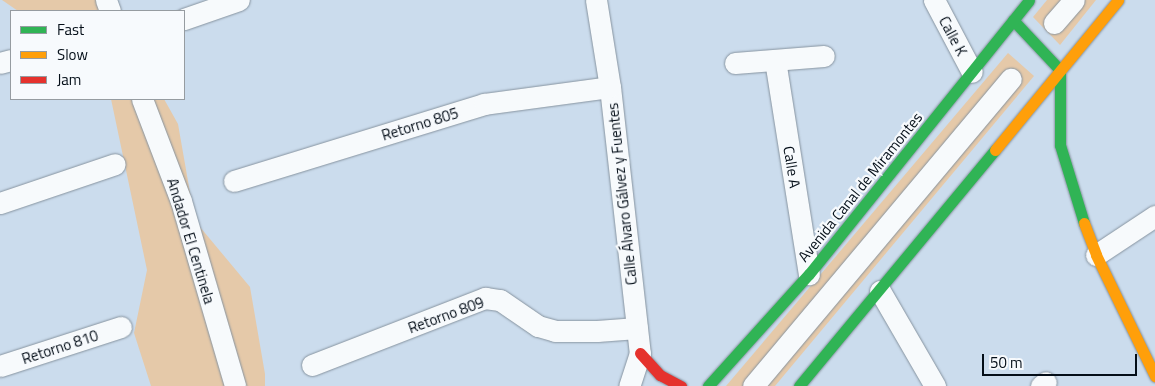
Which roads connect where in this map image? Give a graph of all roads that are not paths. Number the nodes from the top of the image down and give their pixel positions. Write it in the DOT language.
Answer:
graph roads {
  1 [pos="238,0"];
  2 [pos="596,0"];
  3 [pos="934,0"];
  4 [pos="1029,0"];
  5 [pos="1074,0"];
  6 [pos="1118,0"];
  7 [pos="185,20"];
  8 [pos="1013,20"];
  9 [pos="1054,24"];
  10 [pos="824,56"];
  11 [pos="775,60"];
  12 [pos="735,63"];
  13 [pos="1060,70"];
  14 [pos="972,72"];
  15 [pos="1011,79"];
  16 [pos="610,88"];
  17 [pos="142,100"];
  18 [pos="115,164"];
  19 [pos="234,181"];
  20 [pos="0,203"];
  21 [pos="1155,216"];
  22 [pos="1096,255"];
  23 [pos="809,274"];
  24 [pos="880,291"];
  25 [pos="121,327"];
  26 [pos="637,328"];
  27 [pos="640,353"];
  28 [pos="0,366"];
  29 [pos="312,366"];
  30 [pos="1155,376"];
  31 [pos="235,386"];
  32 [pos="629,386"];
  33 [pos="681,386"];
  34 [pos="708,386"];
  35 [pos="753,386"];
  36 [pos="799,386"];
  37 [pos="935,386"];
  1 -- 7 [label="street"];
  2 -- 16 [label="street, Calle Álvaro Gálvez y Fuentes"];
  3 -- 14 [label="street, Calle K"];
  4 -- 8 [label="main road, Avenida Canal de Miramontes"];
  5 -- 9 [label="street"];
  6 -- 13 [label="main road"];
  8 -- 13 [label="main road"];
  8 -- 14 [label="main road, Avenida Canal de Miramontes"];
  10 -- 11 [label="street"];
  11 -- 12 [label="street"];
  11 -- 23 [label="street, Calle A"];
  13 -- 22 [label="main road"];
  13 -- 24 [label="main road"];
  14 -- 23 [label="main road, Avenida Canal de Miramontes"];
  15 -- 35 [label="street"];
  16 -- 19 [label="street, Retorno 805"];
  16 -- 26 [label="street, Calle Álvaro Gálvez y Fuentes"];
  17 -- 31 [label="street, Andador El Centinela"];
  18 -- 20 [label="street"];
  21 -- 22 [label="street"];
  22 -- 30 [label="main road"];
  23 -- 34 [label="main road, Avenida Canal de Miramontes"];
  24 -- 36 [label="main road"];
  24 -- 37 [label="street"];
  25 -- 28 [label="street, Retorno 810"];
  26 -- 27 [label="street, Calle Álvaro Gálvez y Fuentes"];
  26 -- 29 [label="street, Retorno 809"];
  27 -- 32 [label="street, Calle Álvaro Gálvez y Fuentes"];
  27 -- 33 [label="main road"];
}
